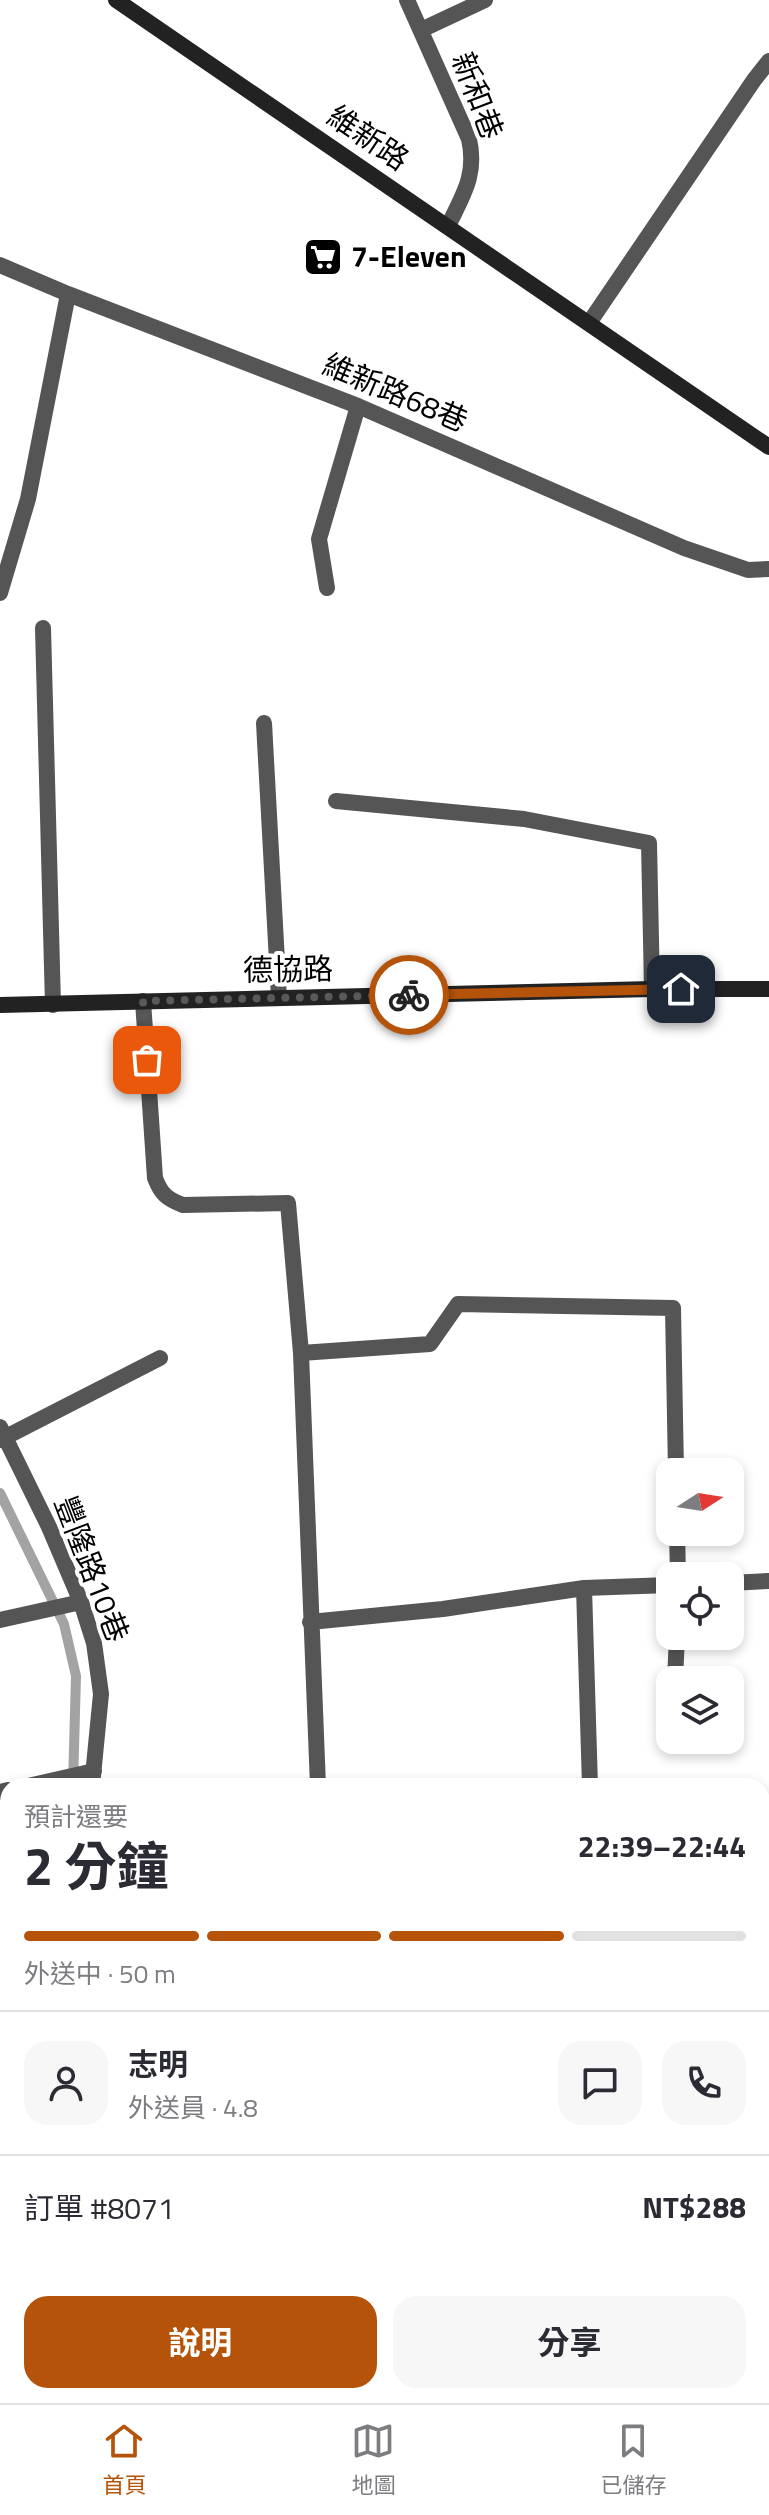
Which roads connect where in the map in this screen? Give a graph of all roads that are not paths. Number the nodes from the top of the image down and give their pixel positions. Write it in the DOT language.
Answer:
graph roads {
  1 [pos="116,0"];
  2 [pos="407,0"];
  3 [pos="485,0"];
  4 [pos="421,30"];
  5 [pos="769,61"];
  6 [pos="448,226"];
  7 [pos="0,265"];
  8 [pos="68,294"];
  9 [pos="589,323"];
  10 [pos="358,406"];
  11 [pos="769,447"];
  12 [pos="769,569"];
  13 [pos="327,588"];
  14 [pos="0,593"];
  15 [pos="43,628"];
  16 [pos="264,723"];
  17 [pos="336,801"];
  18 [pos="652,989"];
  19 [pos="769,989"];
  20 [pos="279,998"];
  21 [pos="143,1001"];
  22 [pos="0,1005"];
  23 [pos="53,1005"];
  24 [pos="301,1353"];
  25 [pos="160,1358"];
  26 [pos="2,1435"];
  27 [pos="676,1458"];
  28 [pos="769,1581"];
  29 [pos="744,1582"];
  30 [pos="656,1585"];
  31 [pos="584,1588"];
  32 [pos="81,1602"];
  33 [pos="0,1620"];
  34 [pos="310,1622"];
  35 [pos="93,1778"];
  36 [pos="318,1778"];
  37 [pos="590,1778"];
  1 -- 6 [label="street, 維新路"];
  2 -- 4 [label="street, 新和巷"];
  3 -- 4 [label="street, 新和巷"];
  4 -- 6 [label="street, 新和巷"];
  5 -- 9 [label="street"];
  6 -- 9 [label="street, 維新路"];
  7 -- 8 [label="street, 維新路68巷"];
  8 -- 10 [label="street, 維新路68巷"];
  8 -- 14 [label="street"];
  9 -- 11 [label="street, 維新路"];
  10 -- 12 [label="street, 維新路68巷"];
  10 -- 13 [label="street"];
  15 -- 23 [label="street"];
  16 -- 20 [label="street"];
  17 -- 18 [label="street"];
  18 -- 19 [label="street, 德協路"];
  18 -- 20 [label="street, 德協路"];
  20 -- 21 [label="street, 德協路"];
  21 -- 23 [label="street, 德協路"];
  21 -- 24 [label="street"];
  22 -- 23 [label="street, 德協路"];
  24 -- 27 [label="street"];
  24 -- 34 [label="street"];
  25 -- 26 [label="street"];
  26 -- 32 [label="street, 豐隆路10巷"];
  28 -- 29 [label="street"];
  30 -- 31 [label="street"];
  31 -- 34 [label="street"];
  31 -- 37 [label="street"];
  32 -- 33 [label="street"];
  32 -- 35 [label="street, 豐隆路10巷"];
  34 -- 36 [label="street"];
}
